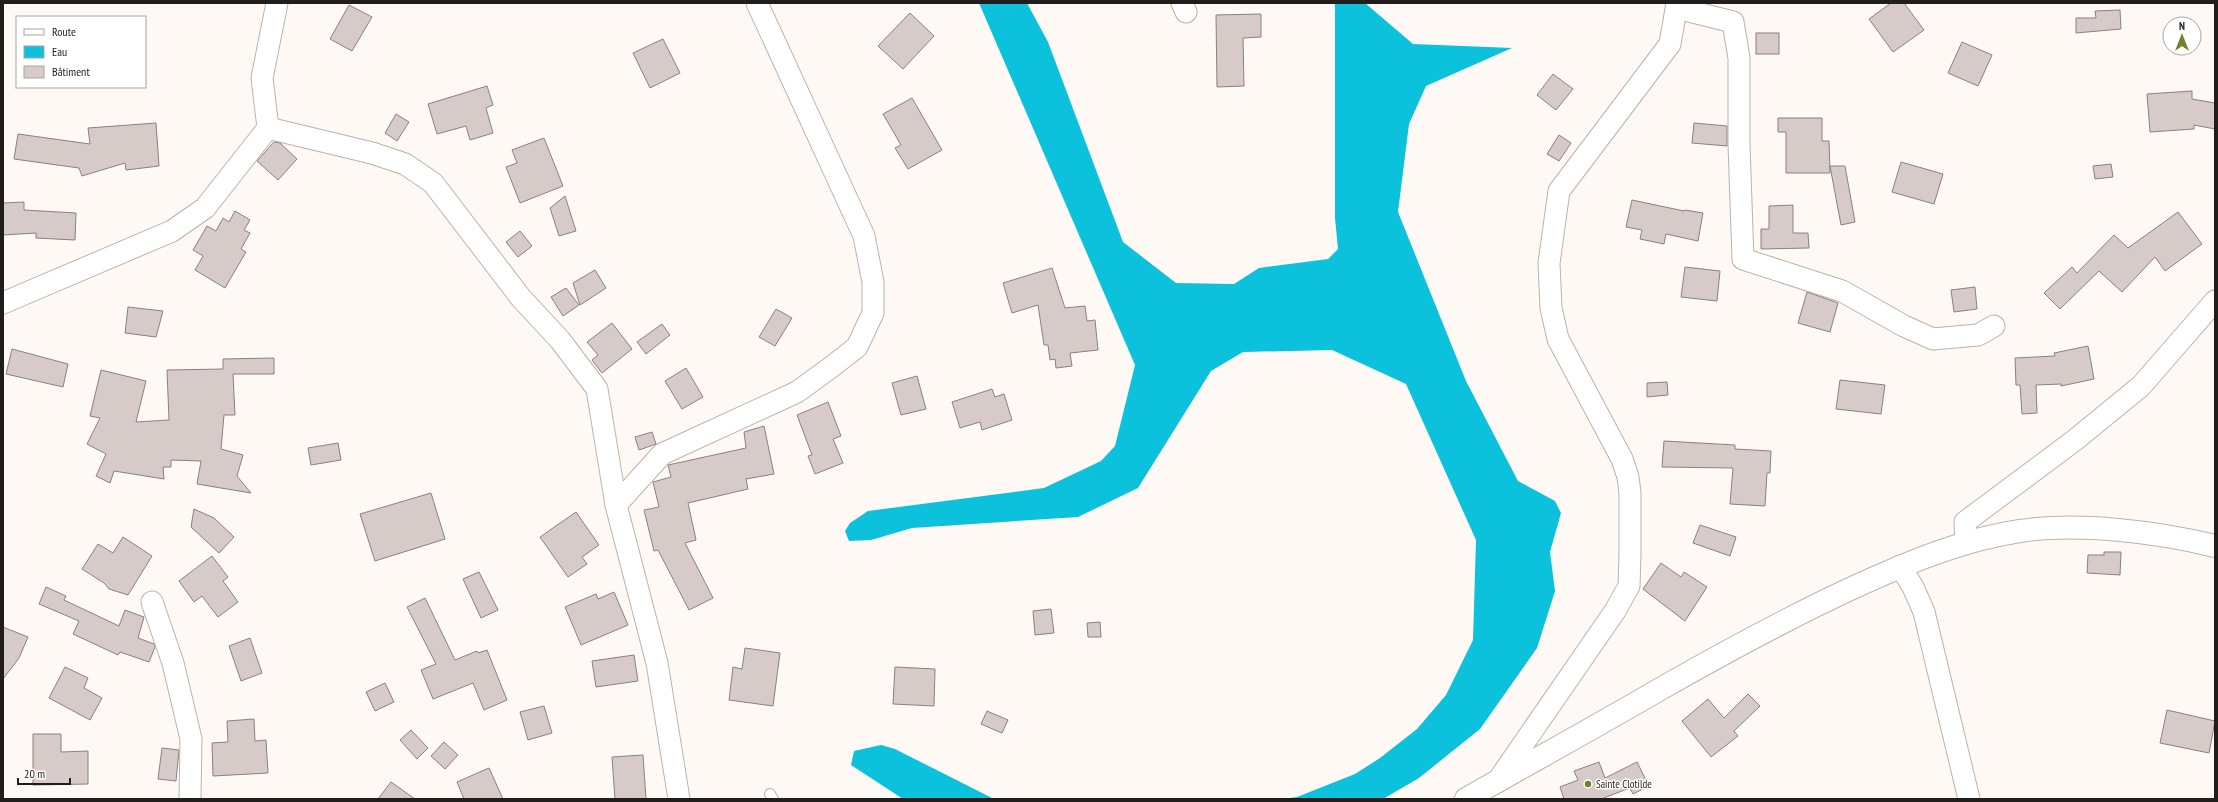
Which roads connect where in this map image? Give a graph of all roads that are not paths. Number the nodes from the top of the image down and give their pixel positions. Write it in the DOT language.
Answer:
graph roads {
  1 [pos="277,3"];
  2 [pos="757,3"];
  3 [pos="1677,5"];
  4 [pos="268,128"];
  5 [pos="2215,300"];
  6 [pos="3,303"];
  7 [pos="1994,326"];
  8 [pos="616,506"];
  9 [pos="1966,543"];
  10 [pos="2215,546"];
  11 [pos="1900,566"];
  12 [pos="152,602"];
  13 [pos="1497,782"];
  14 [pos="190,799"];
  15 [pos="679,799"];
  16 [pos="1466,799"];
  17 [pos="1969,799"];
  1 -- 4 [label="street"];
  2 -- 8 [label="street"];
  3 -- 7 [label="street"];
  3 -- 13 [label="street"];
  4 -- 6 [label="street"];
  4 -- 8 [label="street"];
  5 -- 9 [label="street"];
  8 -- 15 [label="street"];
  9 -- 10 [label="street"];
  9 -- 11 [label="street"];
  11 -- 13 [label="street"];
  11 -- 17 [label="street"];
  12 -- 14 [label="street"];
  13 -- 16 [label="street"];
}
